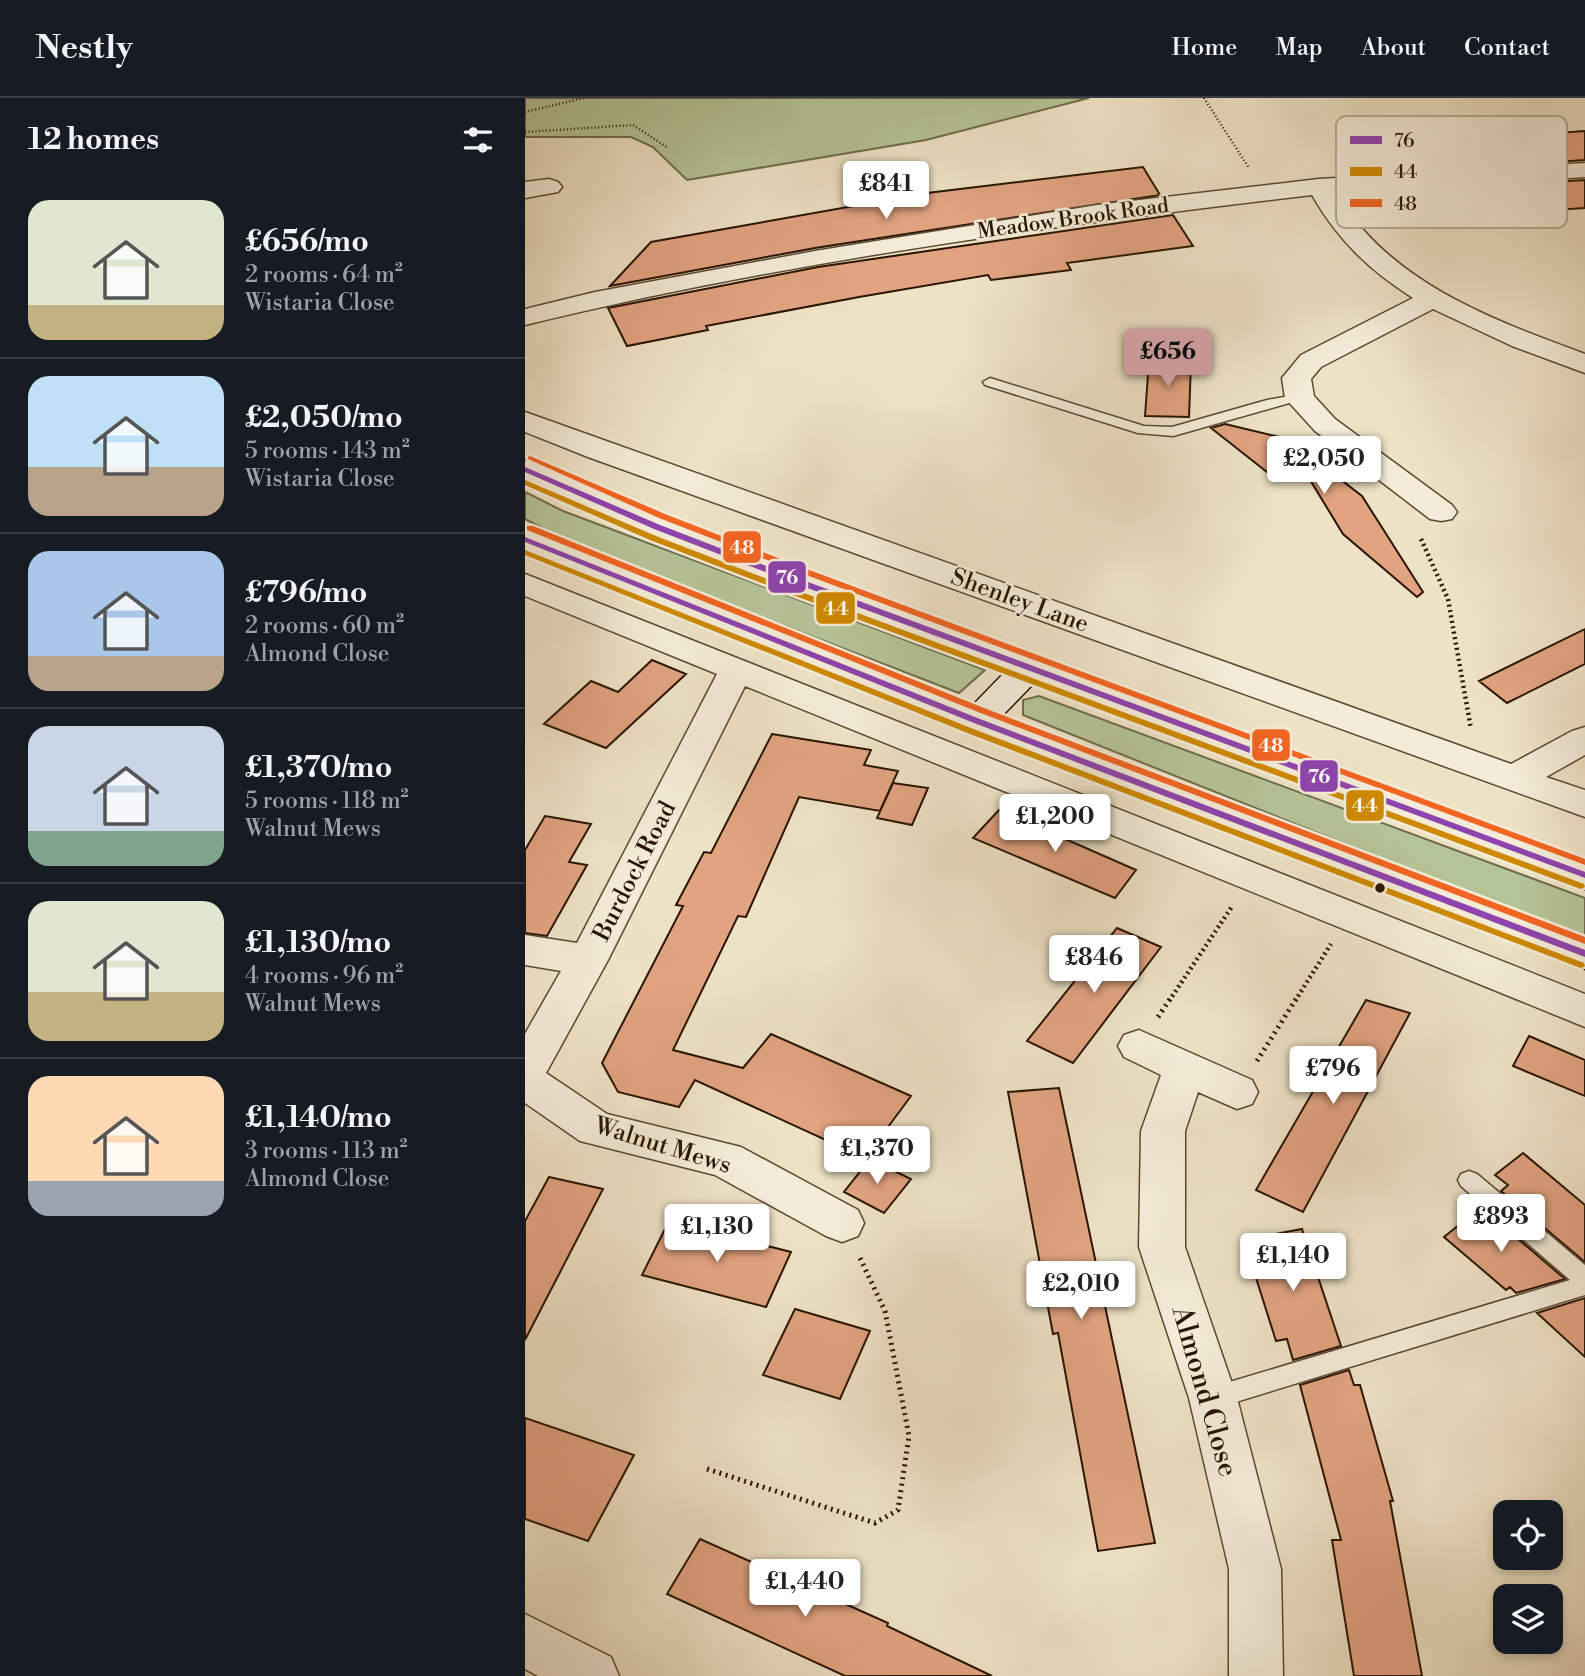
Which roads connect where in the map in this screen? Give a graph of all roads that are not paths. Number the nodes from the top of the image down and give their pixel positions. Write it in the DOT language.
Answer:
graph roads {
  1 [pos="1585,170"];
  2 [pos="1567,171"];
  3 [pos="1336,186"];
  4 [pos="1319,187"];
  5 [pos="1336,213"];
  6 [pos="1345,228"];
  7 [pos="1431,299"];
  8 [pos="525,317"];
  9 [pos="1585,364"];
  10 [pos="990,382"];
  11 [pos="1300,398"];
  12 [pos="525,421"];
  13 [pos="525,469"];
  14 [pos="1438,512"];
  15 [pos="525,539"];
  16 [pos="525,584"];
  17 [pos="737,667"];
  18 [pos="1029,668"];
  19 [pos="977,721"];
  20 [pos="1585,739"];
  21 [pos="1515,778"];
  22 [pos="1585,803"];
  23 [pos="1585,875"];
  24 [pos="525,950"];
  25 [pos="1585,954"];
  26 [pos="588,960"];
  27 [pos="1585,1011"];
  28 [pos="1139,1046"];
  29 [pos="1185,1067"];
  30 [pos="525,1072"];
  31 [pos="525,1082"];
  32 [pos="1237,1092"];
  33 [pos="1469,1181"];
  34 [pos="842,1223"];
  35 [pos="1585,1282"];
  36 [pos="1213,1398"];
  37 [pos="525,1640"];
  38 [pos="592,1676"];
  39 [pos="1256,1676"];
  1 -- 2 [label="street, Meadow Brook Road"];
  3 -- 4 [label="street, Meadow Brook Road"];
  4 -- 5 [label="street"];
  4 -- 8 [label="street, Meadow Brook Road"];
  6 -- 7 [label="street"];
  7 -- 9 [label="street"];
  7 -- 11 [label="street"];
  10 -- 11 [label="lane"];
  11 -- 14 [label="street"];
  12 -- 21 [label="street, Shenley Lane"];
  13 -- 18 [label="street"];
  15 -- 19 [label="street"];
  16 -- 17 [label="street"];
  17 -- 26 [label="street, Burdock Road"];
  17 -- 27 [label="street"];
  18 -- 19 [label="street"];
  18 -- 23 [label="street"];
  19 -- 25 [label="street"];
  20 -- 21 [label="street"];
  21 -- 22 [label="street, Shenley Lane"];
  24 -- 26 [label="street"];
  26 -- 30 [label="street, Burdock Road"];
  28 -- 29 [label="street"];
  29 -- 32 [label="street"];
  29 -- 36 [label="street, Almond Close"];
  31 -- 34 [label="street, Walnut Mews"];
  33 -- 35 [label="lane"];
  35 -- 36 [label="lane"];
  36 -- 39 [label="street, Almond Close"];
  37 -- 38 [label="street"];
}
